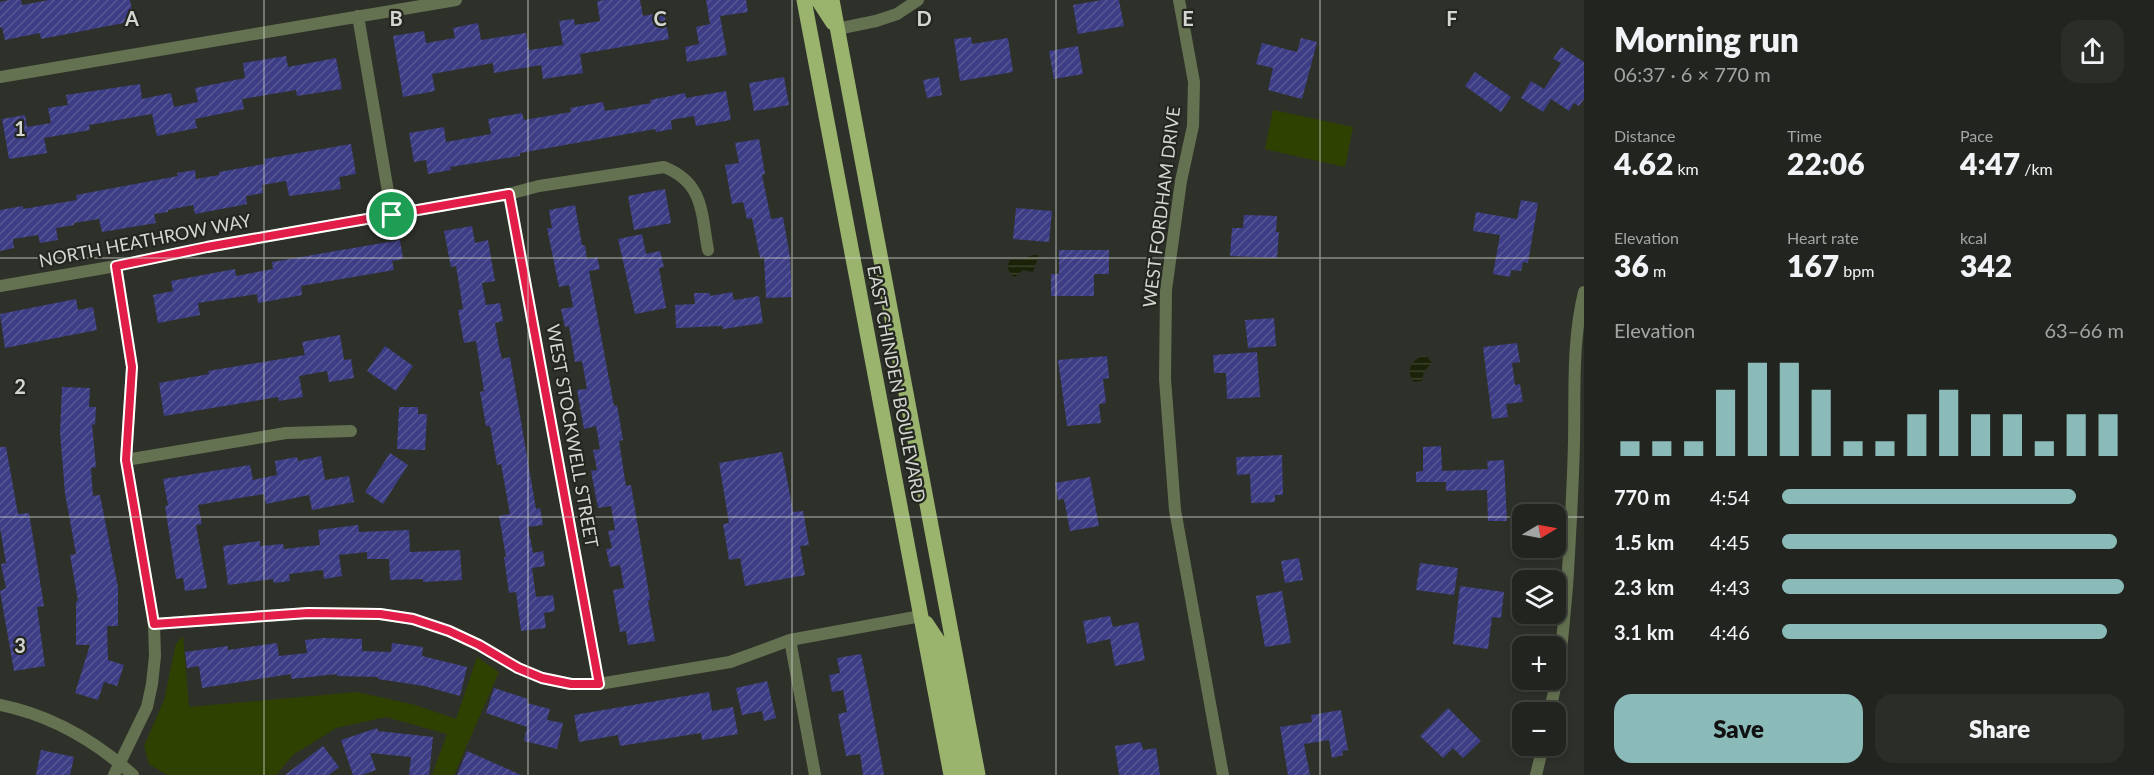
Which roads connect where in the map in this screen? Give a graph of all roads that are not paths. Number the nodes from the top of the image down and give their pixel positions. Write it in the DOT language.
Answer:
graph roads {
  1 [pos="456,0"];
  2 [pos="804,0"];
  3 [pos="818,0"];
  4 [pos="832,0"];
  5 [pos="918,0"];
  6 [pos="1179,0"];
  7 [pos="358,16"];
  8 [pos="837,29"];
  9 [pos="0,77"];
  10 [pos="509,194"];
  11 [pos="392,215"];
  12 [pos="708,250"];
  13 [pos="116,266"];
  14 [pos="0,286"];
  15 [pos="1584,292"];
  16 [pos="351,430"];
  17 [pos="126,460"];
  18 [pos="921,616"];
  19 [pos="154,624"];
  20 [pos="790,640"];
  21 [pos="599,684"];
  22 [pos="1553,702"];
  23 [pos="0,705"];
  24 [pos="1541,756"];
  25 [pos="120,763"];
  26 [pos="114,775"];
  27 [pos="133,775"];
  28 [pos="815,775"];
  29 [pos="951,775"];
  30 [pos="966,775"];
  31 [pos="978,775"];
  32 [pos="1223,775"];
  33 [pos="1536,775"];
  1 -- 7 [label="street"];
  2 -- 18 [label="main road, EAST CHINDEN BOULEVARD"];
  3 -- 8 [label="main road"];
  4 -- 8 [label="main road, EAST CHINDEN BOULEVARD"];
  5 -- 8 [label="street"];
  6 -- 32 [label="street, WEST FORDHAM DRIVE"];
  7 -- 9 [label="street"];
  7 -- 11 [label="street"];
  8 -- 31 [label="main road, EAST CHINDEN BOULEVARD"];
  10 -- 11 [label="street, NORTH HEATHROW WAY"];
  10 -- 12 [label="street, NORTH HEATHROW WAY"];
  10 -- 21 [label="street, WEST STOCKWELL STREET"];
  11 -- 13 [label="street, NORTH HEATHROW WAY"];
  13 -- 14 [label="street, NORTH HEATHROW WAY"];
  13 -- 17 [label="street"];
  15 -- 22 [label="street"];
  16 -- 17 [label="street"];
  17 -- 19 [label="street"];
  18 -- 20 [label="street"];
  18 -- 29 [label="main road, EAST CHINDEN BOULEVARD"];
  18 -- 30 [label="main road"];
  19 -- 21 [label="street"];
  19 -- 25 [label="street"];
  20 -- 21 [label="street"];
  20 -- 28 [label="street"];
  23 -- 25 [label="street"];
  24 -- 33 [label="street"];
  25 -- 26 [label="street"];
  25 -- 27 [label="street"];
}
